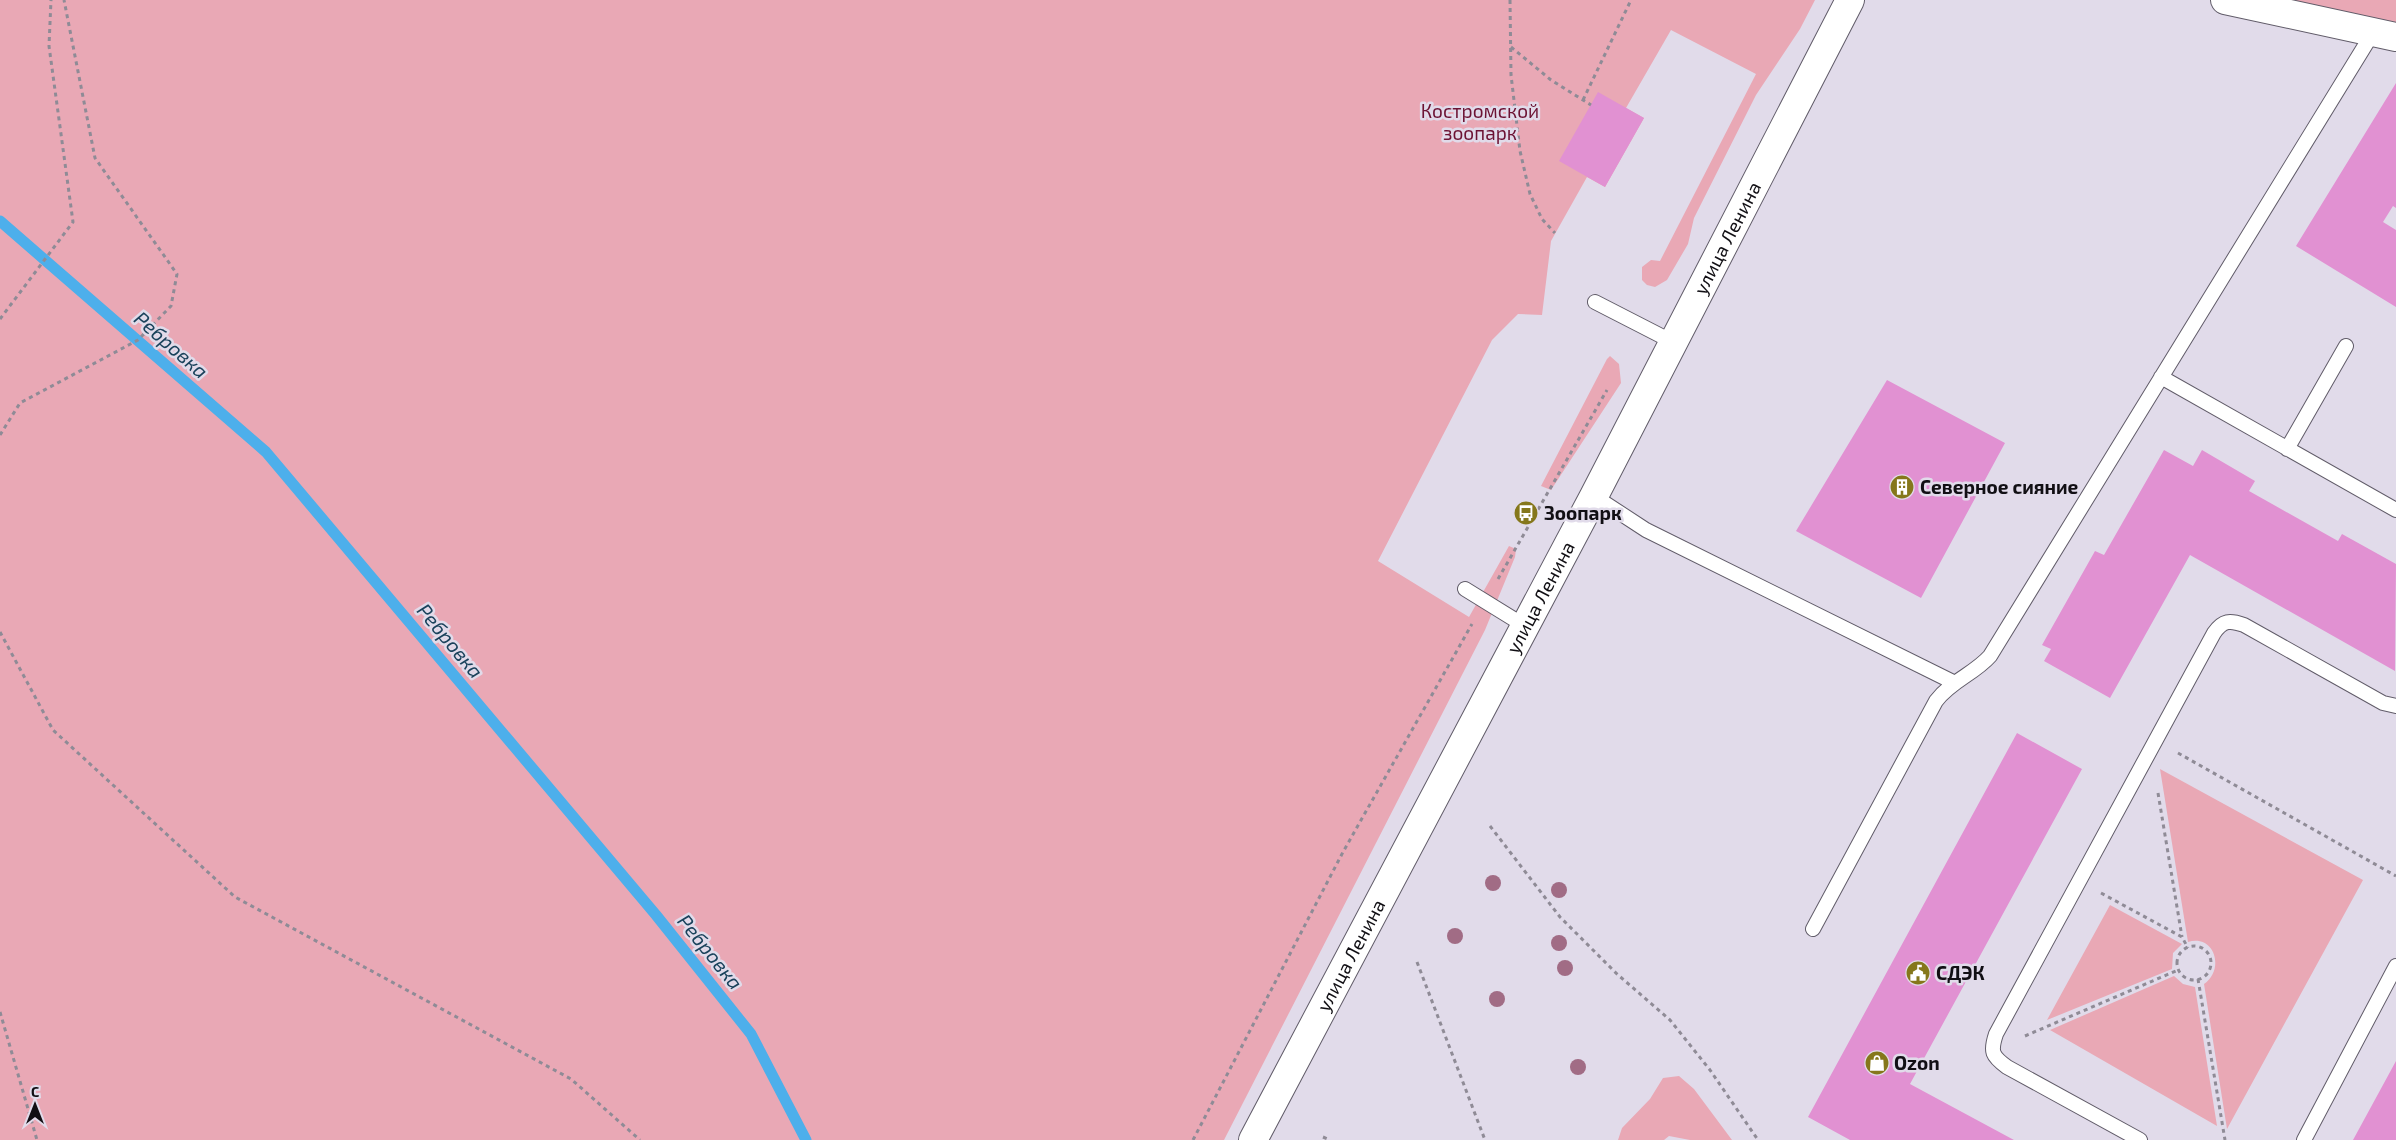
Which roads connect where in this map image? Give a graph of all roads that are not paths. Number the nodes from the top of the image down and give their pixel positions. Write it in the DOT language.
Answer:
graph roads {
  1 [pos="1850,0"];
  2 [pos="2225,0"];
  3 [pos="2385,34"];
  4 [pos="1595,302"];
  5 [pos="1673,342"];
  6 [pos="2346,346"];
  7 [pos="2161,378"];
  8 [pos="2287,449"];
  9 [pos="1594,496"];
  10 [pos="2396,510"];
  11 [pos="1465,589"];
  12 [pos="1525,626"];
  13 [pos="1955,683"];
  14 [pos="2396,706"];
  15 [pos="1813,929"];
  16 [pos="2396,966"];
  17 [pos="1253,1140"];
  18 [pos="2140,1140"];
  19 [pos="2304,1140"];
  1 -- 5 [label="main road, улица Ленина"];
  2 -- 3 [label="main road"];
  3 -- 7 [label="lane"];
  4 -- 5 [label="lane"];
  5 -- 9 [label="main road, улица Ленина"];
  6 -- 8 [label="lane"];
  7 -- 8 [label="lane"];
  7 -- 13 [label="lane"];
  8 -- 10 [label="lane"];
  9 -- 12 [label="main road, улица Ленина"];
  9 -- 13 [label="lane"];
  11 -- 12 [label="lane"];
  12 -- 17 [label="main road, улица Ленина"];
  13 -- 15 [label="lane"];
  14 -- 18 [label="lane"];
  16 -- 19 [label="lane"];
}
